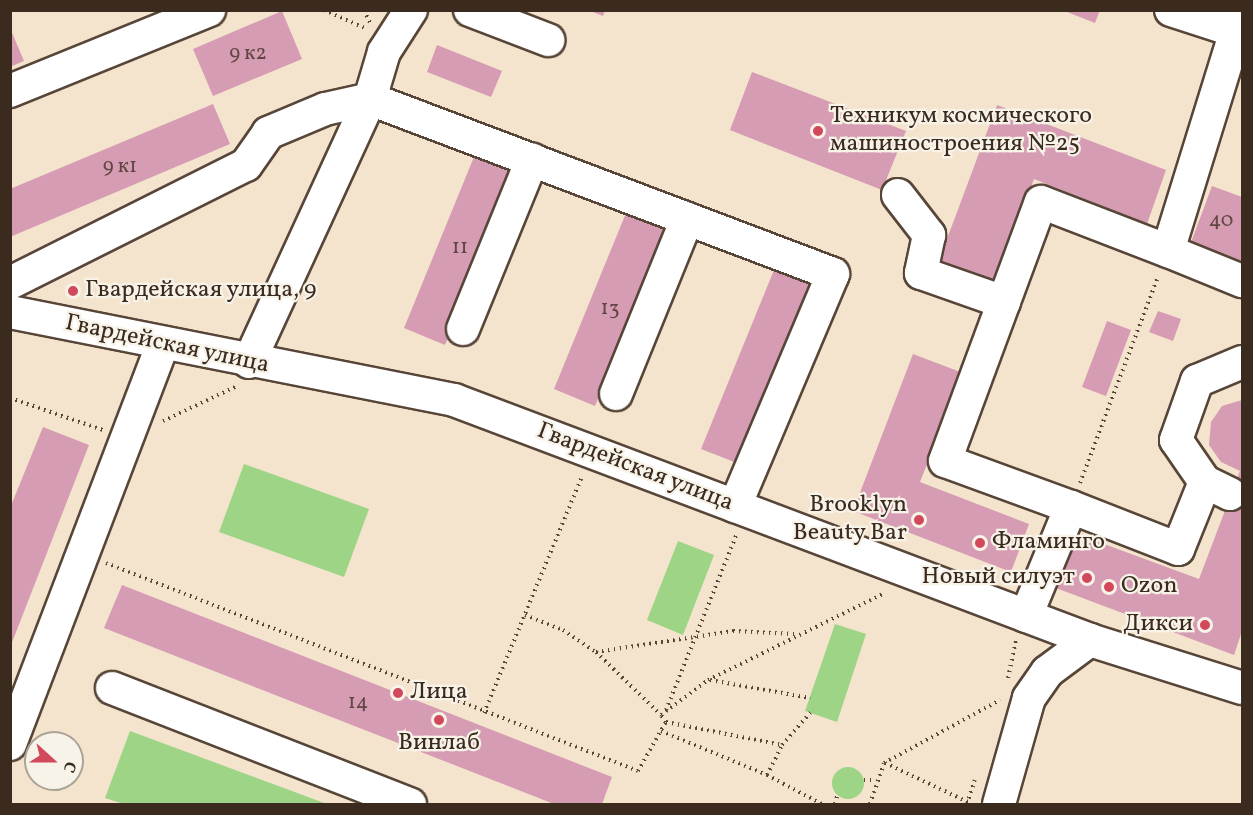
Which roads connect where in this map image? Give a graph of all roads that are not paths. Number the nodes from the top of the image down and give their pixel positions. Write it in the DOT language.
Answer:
graph roads {
  1 [pos="209,10"];
  2 [pos="411,10"];
  3 [pos="470,10"];
  4 [pos="1171,10"];
  5 [pos="1239,22"];
  6 [pos="548,40"];
  7 [pos="10,91"];
  8 [pos="369,99"];
  9 [pos="532,160"];
  10 [pos="898,195"];
  11 [pos="687,219"];
  12 [pos="1168,251"];
  13 [pos="1242,281"];
  14 [pos="10,283"];
  15 [pos="1004,302"];
  16 [pos="10,312"];
  17 [pos="463,330"];
  18 [pos="163,344"];
  19 [pos="249,362"];
  20 [pos="1242,362"];
  21 [pos="616,394"];
  22 [pos="1071,507"];
  23 [pos="740,508"];
  24 [pos="1017,626"];
  25 [pos="1090,640"];
  26 [pos="1242,687"];
  27 [pos="112,688"];
  28 [pos="10,744"];
  29 [pos="410,804"];
  30 [pos="999,804"];
  1 -- 7 [label="street"];
  2 -- 8 [label="street"];
  3 -- 6 [label="street"];
  4 -- 5 [label="street"];
  5 -- 12 [label="street"];
  8 -- 9 [label="street"];
  8 -- 14 [label="street"];
  8 -- 19 [label="street"];
  9 -- 11 [label="street"];
  9 -- 17 [label="street"];
  10 -- 15 [label="street"];
  11 -- 21 [label="street"];
  11 -- 23 [label="street"];
  12 -- 13 [label="street"];
  12 -- 15 [label="street"];
  15 -- 22 [label="street"];
  16 -- 18 [label="street, Гвардейская улица"];
  18 -- 19 [label="street, Гвардейская улица"];
  18 -- 28 [label="street"];
  19 -- 23 [label="street, Гвардейская улица"];
  20 -- 22 [label="street"];
  22 -- 24 [label="street"];
  23 -- 24 [label="street, Гвардейская улица"];
  24 -- 25 [label="street, Гвардейская улица"];
  25 -- 26 [label="street, Гвардейская улица"];
  25 -- 30 [label="street"];
  27 -- 29 [label="street"];
}
